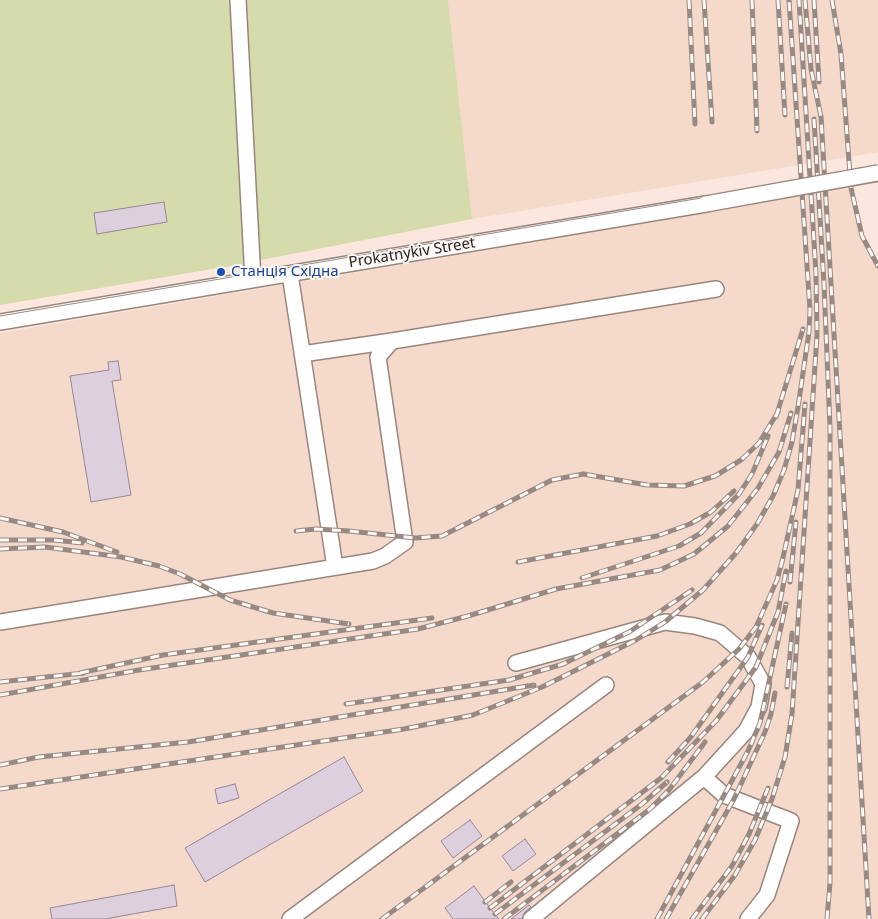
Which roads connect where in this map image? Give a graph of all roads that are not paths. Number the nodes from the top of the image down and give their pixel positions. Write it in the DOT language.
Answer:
graph roads {
  1 [pos="238,0"];
  2 [pos="878,173"];
  3 [pos="290,274"];
  4 [pos="254,280"];
  5 [pos="716,289"];
  6 [pos="0,322"];
  7 [pos="392,341"];
  8 [pos="302,354"];
  9 [pos="335,567"];
  10 [pos="0,622"];
  11 [pos="516,663"];
  12 [pos="606,684"];
  13 [pos="704,777"];
  14 [pos="290,919"];
  15 [pos="532,919"];
  16 [pos="748,919"];
  1 -- 4 [label="street"];
  2 -- 3 [label="street, Prokatnykiv Street, bridge"];
  3 -- 4 [label="street, Prokatnykiv Street"];
  3 -- 8 [label="street"];
  4 -- 6 [label="street, Prokatnykiv Street"];
  5 -- 7 [label="street"];
  7 -- 8 [label="street"];
  7 -- 9 [label="street"];
  8 -- 9 [label="street"];
  9 -- 10 [label="street"];
  11 -- 13 [label="street"];
  12 -- 14 [label="street"];
  13 -- 15 [label="street"];
  13 -- 16 [label="street"];
}
